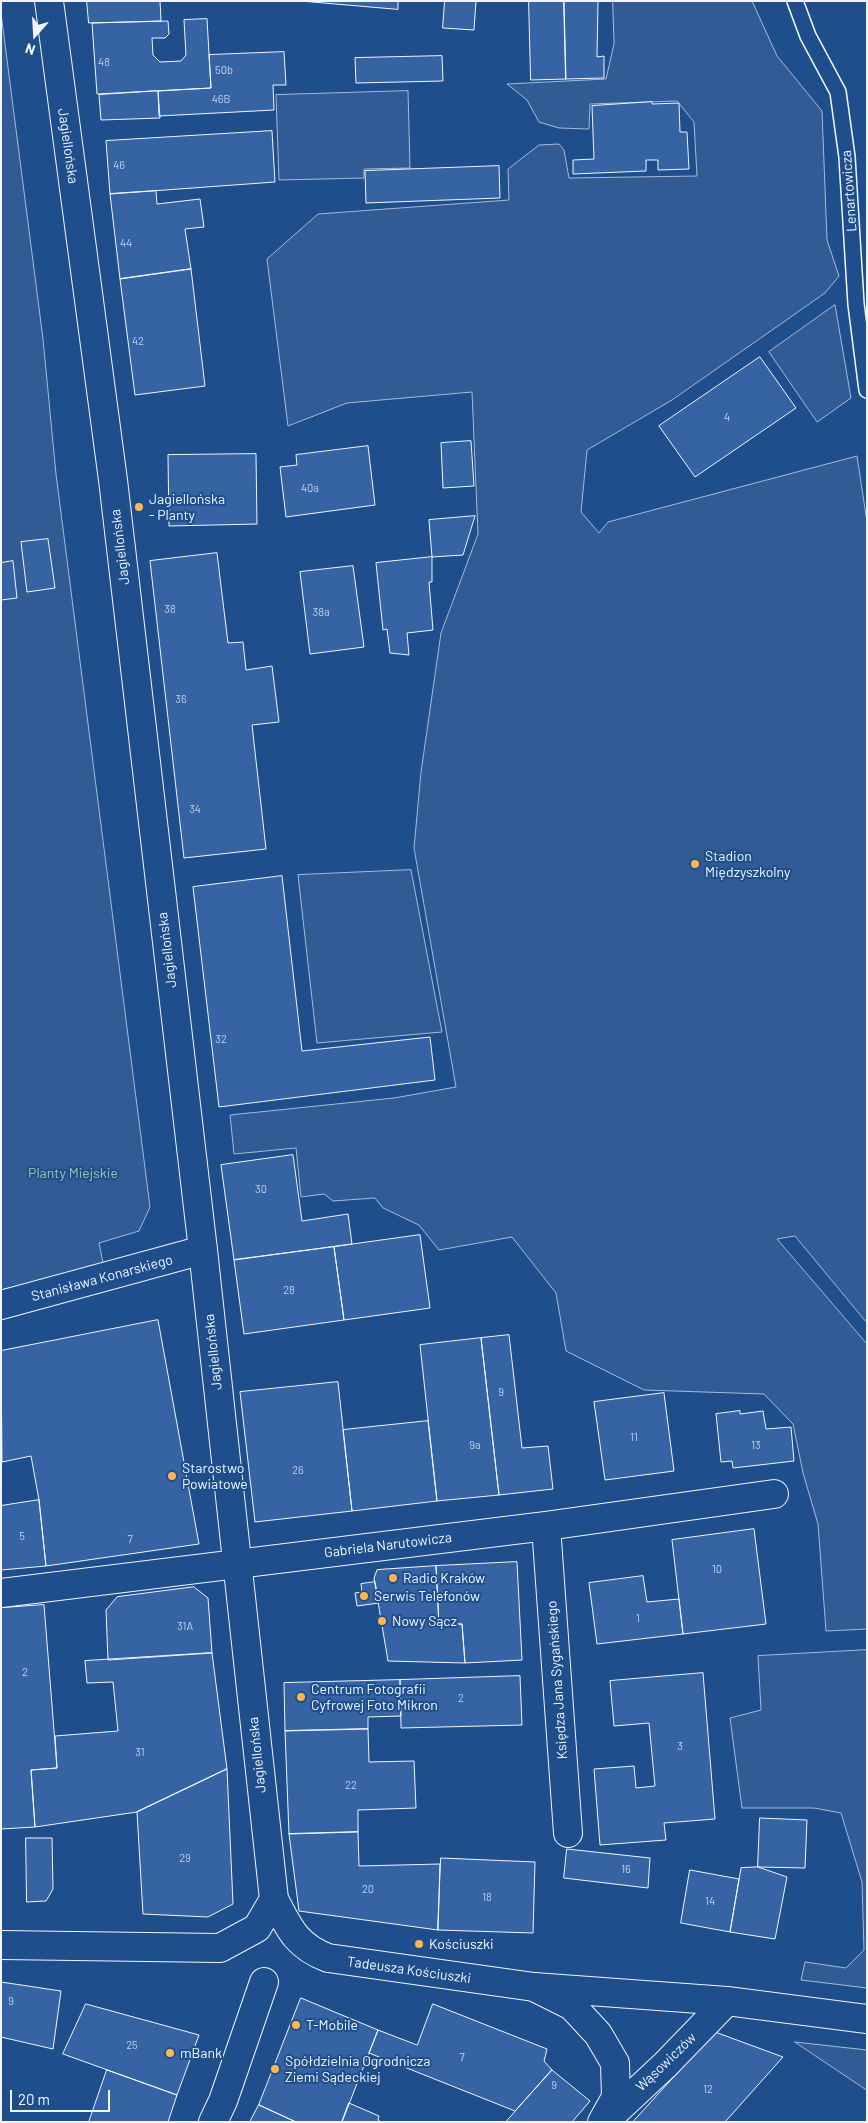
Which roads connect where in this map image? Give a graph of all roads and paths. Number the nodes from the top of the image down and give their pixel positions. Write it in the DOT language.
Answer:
graph roads {
  1 [pos="49,1"];
  2 [pos="796,1"];
  3 [pos="867,390"];
  4 [pos="203,1250"];
  5 [pos="1,1305"];
  6 [pos="774,1494"];
  7 [pos="546,1526"];
  8 [pos="236,1563"];
  9 [pos="1,1592"];
  10 [pos="568,1833"];
  11 [pos="274,1899"];
  12 [pos="1,1945"];
  13 [pos="264,1982"];
  14 [pos="534,1987"];
  15 [pos="727,2001"];
  16 [pos="867,2019"];
  17 [pos="213,2122"];
  18 [pos="603,2122"];
  1 -- 4 [label="street, Jagiellońska"];
  2 -- 3 [label="lane, Lenartowicza"];
  4 -- 5 [label="street, Stanisława Konarskiego"];
  4 -- 8 [label="street, Jagiellońska"];
  6 -- 7 [label="street, Gabriela Narutowicza"];
  7 -- 8 [label="street, Gabriela Narutowicza"];
  7 -- 10 [label="street, Księdza Jana Sygańskiego"];
  8 -- 9 [label="street, Gabriela Narutowicza"];
  8 -- 11 [label="street, Jagiellońska"];
  11 -- 12 [label="street"];
  11 -- 14 [label="street, Tadeusza Kościuszki"];
  13 -- 17 [label="street"];
  14 -- 15 [label="street, Tadeusza Kościuszki"];
  14 -- 18 [label="street, Wąsowiczów"];
  15 -- 16 [label="street, Tadeusza Kościuszki"];
  15 -- 18 [label="street, Wąsowiczów"];
}
